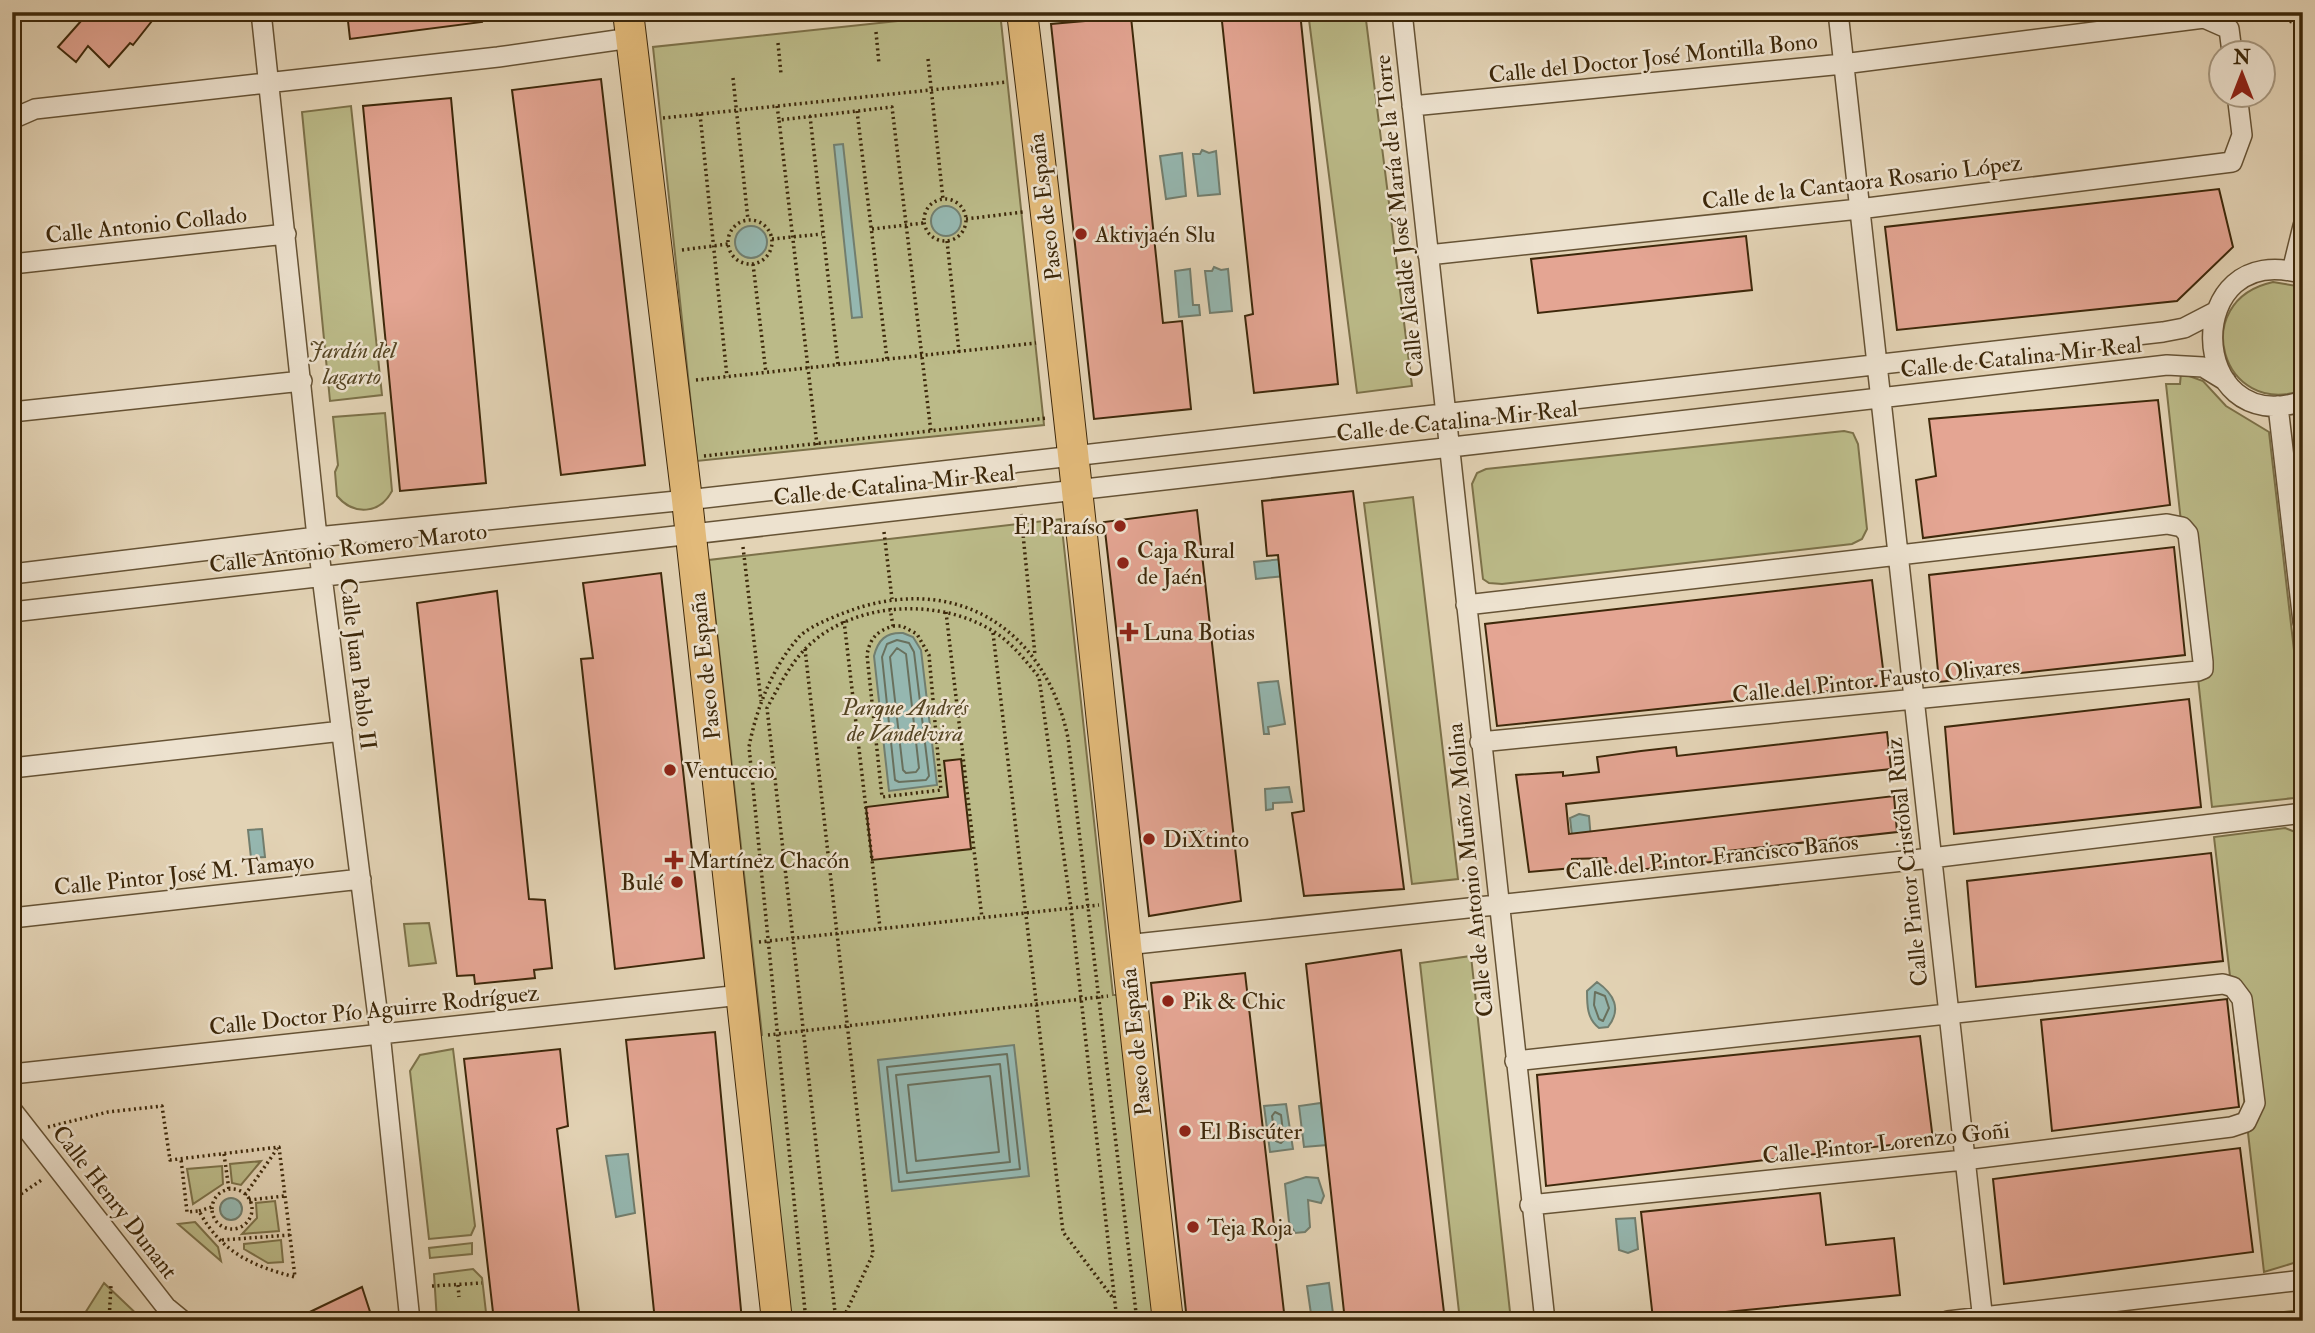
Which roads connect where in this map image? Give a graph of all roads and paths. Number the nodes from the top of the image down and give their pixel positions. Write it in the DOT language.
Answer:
graph roads {
  1 [pos="261,12"];
  2 [pos="1022,12"];
  3 [pos="1402,12"];
  4 [pos="1838,12"];
  5 [pos="2264,12"];
  6 [pos="629,25"];
  7 [pos="2303,26"];
  8 [pos="876,32"];
  9 [pos="2230,38"];
  10 [pos="778,43"];
  11 [pos="928,59"];
  12 [pos="879,64"];
  13 [pos="1843,64"];
  14 [pos="781,74"];
  15 [pos="733,78"];
  16 [pos="1017,81"];
  17 [pos="271,83"];
  18 [pos="931,90"];
  19 [pos="890,94"];
  20 [pos="777,106"];
  21 [pos="1412,106"];
  22 [pos="892,107"];
  23 [pos="2239,108"];
  24 [pos="736,110"];
  25 [pos="857,111"];
  26 [pos="700,114"];
  27 [pos="810,116"];
  28 [pos="12,119"];
  29 [pos="654,119"];
  30 [pos="779,120"];
  31 [pos="943,199"];
  32 [pos="1859,208"];
  33 [pos="1031,211"];
  34 [pos="966,219"];
  35 [pos="748,220"];
  36 [pos="924,223"];
  37 [pos="906,225"];
  38 [pos="2303,226"];
  39 [pos="872,229"];
  40 [pos="286,234"];
  41 [pos="823,234"];
  42 [pos="791,237"];
  43 [pos="772,239"];
  44 [pos="947,242"];
  45 [pos="728,244"];
  46 [pos="713,246"];
  47 [pos="675,250"];
  48 [pos="1428,255"];
  49 [pos="12,264"];
  50 [pos="753,264"];
  51 [pos="2297,273"];
  52 [pos="2216,312"];
  53 [pos="1045,342"];
  54 [pos="959,352"];
  55 [pos="922,356"];
  56 [pos="887,359"];
  57 [pos="838,365"];
  58 [pos="1877,365"];
  59 [pos="807,368"];
  60 [pos="766,373"];
  61 [pos="727,377"];
  62 [pos="694,380"];
  63 [pos="302,381"];
  64 [pos="2226,381"];
  65 [pos="1880,397"];
  66 [pos="2303,401"];
  67 [pos="2278,406"];
  68 [pos="12,412"];
  69 [pos="1445,414"];
  70 [pos="1070,416"];
  71 [pos="931,432"];
  72 [pos="817,445"];
  73 [pos="1449,446"];
  74 [pos="1075,456"];
  75 [pos="682,458"];
  76 [pos="1079,489"];
  77 [pos="687,500"];
  78 [pos="1021,514"];
  79 [pos="884,530"];
  80 [pos="690,533"];
  81 [pos="317,537"];
  82 [pos="743,547"];
  83 [pos="1898,555"];
  84 [pos="12,574"];
  85 [pos="323,576"];
  86 [pos="891,599"];
  87 [pos="1466,605"];
  88 [pos="890,608"];
  89 [pos="946,611"];
  90 [pos="12,612"];
  91 [pos="844,621"];
  92 [pos="2303,622"];
  93 [pos="893,626"];
  94 [pos="993,631"];
  95 [pos="805,649"];
  96 [pos="1035,657"];
  97 [pos="761,702"];
  98 [pos="1914,702"];
  99 [pos="342,731"];
  100 [pos="1480,742"];
  101 [pos="12,768"];
  102 [pos="2303,813"];
  103 [pos="1931,858"];
  104 [pos="361,879"];
  105 [pos="1108,904"];
  106 [pos="1498,904"];
  107 [pos="1088,906"];
  108 [pos="1071,908"];
  109 [pos="1026,913"];
  110 [pos="12,918"];
  111 [pos="982,918"];
  112 [pos="881,929"];
  113 [pos="837,934"];
  114 [pos="793,938"];
  115 [pos="768,941"];
  116 [pos="735,945"];
  117 [pos="1126,946"];
  118 [pos="1131,993"];
  119 [pos="741,995"];
  120 [pos="1099,997"];
  121 [pos="1081,999"];
  122 [pos="1036,1004"];
  123 [pos="1948,1013"];
  124 [pos="847,1026"];
  125 [pos="803,1031"];
  126 [pos="380,1033"];
  127 [pos="778,1034"];
  128 [pos="762,1035"];
  129 [pos="1515,1061"];
  130 [pos="12,1074"];
  131 [pos="12,1110"];
  132 [pos="29,1131"];
  133 [pos="278,1147"];
  134 [pos="224,1154"];
  135 [pos="181,1159"];
  136 [pos="1965,1160"];
  137 [pos="59,1168"];
  138 [pos="229,1190"];
  139 [pos="245,1195"];
  140 [pos="284,1196"];
  141 [pos="12,1200"];
  142 [pos="248,1200"];
  143 [pos="1530,1205"];
  144 [pos="212,1207"];
  145 [pos="199,1211"];
  146 [pos="233,1229"];
  147 [pos="289,1235"];
  148 [pos="234,1239"];
  149 [pos="221,1240"];
  150 [pos="2303,1280"];
  151 [pos="482,1283"];
  152 [pos="111,1285"];
  153 [pos="458,1285"];
  154 [pos="432,1286"];
  155 [pos="458,1297"];
  156 [pos="1114,1298"];
  157 [pos="1983,1319"];
  158 [pos="109,1321"];
  159 [pos="183,1321"];
  160 [pos="410,1321"];
  161 [pos="777,1321"];
  162 [pos="806,1321"];
  163 [pos="836,1321"];
  164 [pos="842,1321"];
  165 [pos="1117,1321"];
  166 [pos="1137,1321"];
  167 [pos="1168,1321"];
  168 [pos="1545,1321"];
  169 [pos="1948,1321"];
  1 -- 17 [label="street, Calle Juan Pablo II"];
  2 -- 70 [label="main road, Paseo de España"];
  3 -- 21 [label="street, Calle Alcalde José María de la Torre"];
  4 -- 13 [label="street, Calle Pintor Cristóbal Ruiz"];
  5 -- 7 [label="path"];
  6 -- 17 [label="street"];
  6 -- 75 [label="main road, Paseo de España"];
  8 -- 12 [label="path"];
  9 -- 13 [label="street, Calle del Doctor José Montilla Bono"];
  10 -- 14 [label="path"];
  11 -- 18 [label="path"];
  13 -- 21 [label="street, Calle del Doctor José Montilla Bono"];
  13 -- 32 [label="street, Calle Pintor Cristóbal Ruiz"];
  15 -- 24 [label="path"];
  16 -- 18 [label="path"];
  17 -- 28 [label="street"];
  17 -- 40 [label="street, Calle Juan Pablo II"];
  18 -- 19 [label="path"];
  18 -- 31 [label="path"];
  19 -- 20 [label="path"];
  19 -- 22 [label="path"];
  20 -- 24 [label="path"];
  20 -- 30 [label="path"];
  21 -- 48 [label="street, Calle Alcalde José María de la Torre"];
  22 -- 25 [label="path"];
  22 -- 37 [label="path"];
  23 -- 32 [label="street, Calle de la Cantaora Rosario López"];
  24 -- 26 [label="path"];
  24 -- 35 [label="path"];
  25 -- 27 [label="path"];
  25 -- 39 [label="path"];
  26 -- 29 [label="path"];
  26 -- 46 [label="path"];
  27 -- 30 [label="path"];
  27 -- 41 [label="path"];
  30 -- 42 [label="path"];
  31 -- 34 [label="path"];
  31 -- 36 [label="path"];
  32 -- 48 [label="street, Calle de la Cantaora Rosario López"];
  32 -- 58 [label="street, Calle Pintor Cristóbal Ruiz"];
  33 -- 34 [label="path"];
  34 -- 44 [label="path"];
  35 -- 43 [label="path"];
  35 -- 45 [label="path"];
  36 -- 37 [label="path"];
  36 -- 44 [label="path"];
  37 -- 39 [label="path"];
  37 -- 55 [label="path"];
  38 -- 51 [label="street"];
  39 -- 56 [label="path"];
  40 -- 49 [label="street, Calle Antonio Collado"];
  40 -- 63 [label="street, Calle Juan Pablo II"];
  41 -- 42 [label="path"];
  41 -- 57 [label="path"];
  42 -- 43 [label="path"];
  42 -- 59 [label="path"];
  43 -- 50 [label="path"];
  44 -- 54 [label="path"];
  45 -- 46 [label="path"];
  45 -- 50 [label="path"];
  46 -- 47 [label="path"];
  46 -- 61 [label="path"];
  48 -- 69 [label="street, Calle Alcalde José María de la Torre"];
  50 -- 60 [label="path"];
  51 -- 52 [label="street"];
  52 -- 58 [label="street, Calle de Catalina Mir Real"];
  52 -- 64 [label="street"];
  53 -- 54 [label="path"];
  54 -- 55 [label="path"];
  55 -- 56 [label="path"];
  55 -- 71 [label="path"];
  56 -- 57 [label="path"];
  57 -- 59 [label="path"];
  58 -- 65 [label="street, Calle Pintor Cristóbal Ruiz"];
  58 -- 69 [label="street, Calle de Catalina Mir Real"];
  59 -- 60 [label="path"];
  59 -- 72 [label="path"];
  60 -- 61 [label="path"];
  61 -- 62 [label="path"];
  63 -- 68 [label="street"];
  63 -- 81 [label="street, Calle Juan Pablo II"];
  64 -- 65 [label="street, Calle de Catalina Mir Real"];
  64 -- 67 [label="street, Calle de Catalina Mir Real"];
  65 -- 73 [label="street, Calle de Catalina Mir Real"];
  65 -- 83 [label="street, Calle Pintor Cristóbal Ruiz"];
  66 -- 67 [label="street"];
  67 -- 92 [label="street"];
  69 -- 73 [label="street, Calle de Antonio Muñoz Molina"];
  69 -- 74 [label="street, Calle de Catalina Mir Real"];
  70 -- 71 [label="path"];
  70 -- 74 [label="main road, Paseo de España"];
  71 -- 72 [label="path"];
  72 -- 75 [label="path"];
  73 -- 76 [label="street, Calle de Catalina Mir Real"];
  73 -- 87 [label="street, Calle de Antonio Muñoz Molina"];
  74 -- 76 [label="main road, Paseo de España"];
  74 -- 77 [label="street, Calle de Catalina Mir Real"];
  75 -- 77 [label="main road, Paseo de España"];
  76 -- 80 [label="street, Calle de Catalina Mir Real"];
  76 -- 117 [label="main road, Paseo de España"];
  77 -- 80 [label="main road, Paseo de España"];
  77 -- 81 [label="street, Calle Antonio Romero Maroto"];
  78 -- 96 [label="path"];
  79 -- 86 [label="path"];
  80 -- 85 [label="street, Calle Antonio Romero Maroto"];
  80 -- 116 [label="main road, Paseo de España"];
  81 -- 84 [label="street, Calle Antonio Romero Maroto"];
  81 -- 85 [label="street, Calle Juan Pablo II"];
  82 -- 97 [label="path"];
  83 -- 87 [label="street"];
  83 -- 98 [label="street, Calle Pintor Cristóbal Ruiz"];
  83 -- 98 [label="street, Calle del Pintor Fausto Olivares"];
  85 -- 90 [label="street, Calle Antonio Romero Maroto"];
  85 -- 99 [label="street, Calle Juan Pablo II"];
  86 -- 96 [label="path"];
  86 -- 97 [label="path"];
  87 -- 100 [label="street, Calle de Antonio Muñoz Molina"];
  88 -- 89 [label="path"];
  88 -- 91 [label="path"];
  88 -- 93 [label="path"];
  89 -- 94 [label="path"];
  89 -- 111 [label="path"];
  91 -- 95 [label="path"];
  91 -- 112 [label="path"];
  93 -- 93 [label="path"];
  94 -- 108 [label="path"];
  94 -- 109 [label="path"];
  95 -- 113 [label="path"];
  95 -- 114 [label="path"];
  96 -- 107 [label="path"];
  97 -- 115 [label="path"];
  98 -- 100 [label="street, Calle del Pintor Fausto Olivares"];
  98 -- 103 [label="street, Calle Pintor Cristóbal Ruiz"];
  99 -- 101 [label="street"];
  99 -- 104 [label="street, Calle Juan Pablo II"];
  100 -- 106 [label="street, Calle de Antonio Muñoz Molina"];
  102 -- 103 [label="street, Calle del Pintor Francisco Baños"];
  103 -- 106 [label="street, Calle del Pintor Francisco Baños"];
  103 -- 123 [label="street, Calle Pintor Cristóbal Ruiz"];
  104 -- 110 [label="street, Calle Pintor José M. Tamayo"];
  104 -- 126 [label="street, Calle Juan Pablo II"];
  105 -- 107 [label="path"];
  106 -- 117 [label="street, Calle del Pintor Francisco Baños"];
  106 -- 129 [label="street, Calle de Antonio Muñoz Molina"];
  107 -- 108 [label="path"];
  107 -- 120 [label="path"];
  108 -- 109 [label="path"];
  108 -- 121 [label="path"];
  109 -- 111 [label="path"];
  109 -- 122 [label="path"];
  111 -- 112 [label="path"];
  112 -- 113 [label="path"];
  113 -- 114 [label="path"];
  113 -- 124 [label="path"];
  114 -- 115 [label="path"];
  114 -- 125 [label="path"];
  115 -- 116 [label="path"];
  115 -- 127 [label="path"];
  116 -- 119 [label="main road, Paseo de España"];
  117 -- 118 [label="main road, Paseo de España"];
  118 -- 120 [label="path"];
  118 -- 167 [label="main road, Paseo de España"];
  119 -- 126 [label="street, Calle Doctor Pío Aguirre Rodríguez"];
  119 -- 161 [label="main road, Paseo de España"];
  120 -- 121 [label="path"];
  120 -- 166 [label="path"];
  121 -- 122 [label="path"];
  121 -- 156 [label="path"];
  122 -- 124 [label="path"];
  122 -- 156 [label="path"];
  123 -- 129 [label="street"];
  123 -- 136 [label="street, Calle Pintor Cristóbal Ruiz"];
  123 -- 136 [label="street, Calle Pintor Lorenzo Goñi"];
  124 -- 125 [label="path"];
  124 -- 164 [label="path"];
  125 -- 127 [label="path"];
  125 -- 163 [label="path"];
  126 -- 130 [label="street, Calle Doctor Pío Aguirre Rodríguez"];
  126 -- 160 [label="street, Calle Juan Pablo II"];
  127 -- 128 [label="path"];
  127 -- 162 [label="path"];
  129 -- 143 [label="street, Calle de Antonio Muñoz Molina"];
  131 -- 132 [label="street, Calle Henry Dunant"];
  132 -- 135 [label="path"];
  132 -- 137 [label="street, Calle Henry Dunant"];
  133 -- 134 [label="path"];
  133 -- 139 [label="path"];
  133 -- 140 [label="path"];
  134 -- 135 [label="path"];
  134 -- 138 [label="path"];
  135 -- 145 [label="path"];
  136 -- 143 [label="street, Calle Pintor Lorenzo Goñi"];
  136 -- 157 [label="street, Calle Pintor Cristóbal Ruiz"];
  137 -- 141 [label="path"];
  137 -- 159 [label="street, Calle Henry Dunant"];
  138 -- 139 [label="path"];
  138 -- 144 [label="path"];
  139 -- 142 [label="path"];
  140 -- 142 [label="path"];
  140 -- 147 [label="path"];
  142 -- 146 [label="path"];
  143 -- 168 [label="street, Calle de Antonio Muñoz Molina"];
  144 -- 145 [label="path"];
  144 -- 146 [label="path"];
  145 -- 149 [label="path"];
  146 -- 148 [label="path"];
  147 -- 148 [label="path"];
  147 -- 149 [label="path"];
  148 -- 149 [label="path"];
  150 -- 157 [label="street"];
  151 -- 153 [label="path"];
  152 -- 158 [label="path"];
  153 -- 154 [label="path"];
  153 -- 155 [label="path"];
  156 -- 165 [label="path"];
  157 -- 169 [label="street"];
}
